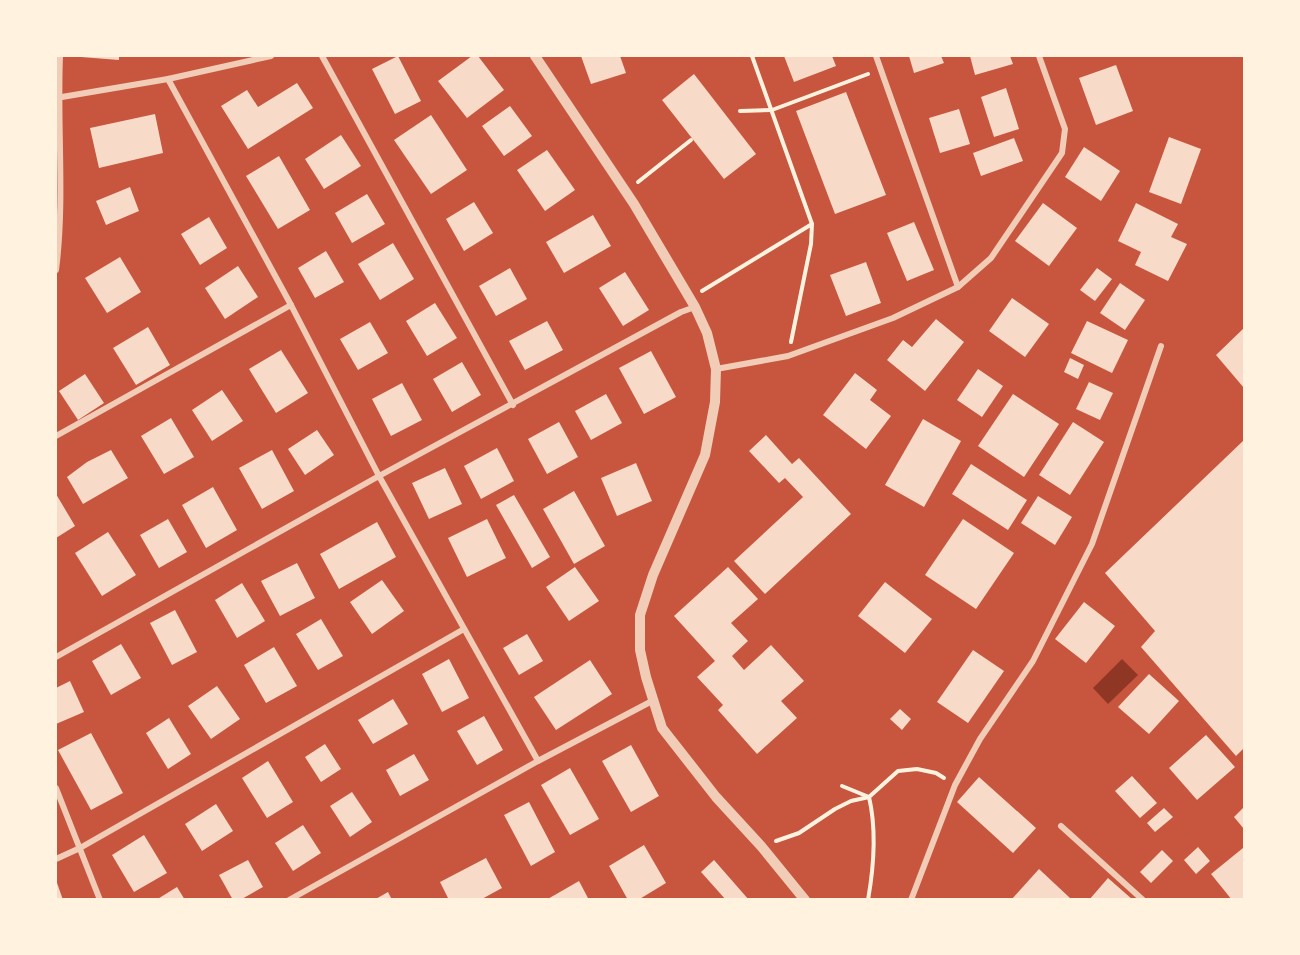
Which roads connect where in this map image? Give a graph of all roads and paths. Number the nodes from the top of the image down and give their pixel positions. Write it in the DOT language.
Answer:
graph roads {
  1 [pos="60,56"];
  2 [pos="272,56"];
  3 [pos="322,56"];
  4 [pos="535,56"];
  5 [pos="752,56"];
  6 [pos="876,56"];
  7 [pos="1039,56"];
  8 [pos="881,69"];
  9 [pos="168,79"];
  10 [pos="57,98"];
  11 [pos="772,110"];
  12 [pos="740,111"];
  13 [pos="691,140"];
  14 [pos="625,192"];
  15 [pos="812,224"];
  16 [pos="56,270"];
  17 [pos="697,284"];
  18 [pos="958,287"];
  19 [pos="291,304"];
  20 [pos="695,307"];
  21 [pos="1161,346"];
  22 [pos="788,356"];
  23 [pos="716,369"];
  24 [pos="513,405"];
  25 [pos="56,436"];
  26 [pos="379,476"];
  27 [pos="464,629"];
  28 [pos="56,657"];
  29 [pos="654,700"];
  30 [pos="538,761"];
  31 [pos="955,785"];
  32 [pos="842,786"];
  33 [pos="56,789"];
  34 [pos="869,797"];
  35 [pos="1061,826"];
  36 [pos="761,846"];
  37 [pos="80,848"];
  38 [pos="56,859"];
  39 [pos="100,900"];
  40 [pos="289,900"];
  41 [pos="805,900"];
  42 [pos="868,900"];
  43 [pos="911,900"];
  44 [pos="1143,900"];
  1 -- 10 [label="street"];
  2 -- 9 [label="street"];
  3 -- 24 [label="street"];
  4 -- 14 [label="street"];
  5 -- 11 [label="path"];
  6 -- 8 [label="street"];
  7 -- 18 [label="street"];
  8 -- 11 [label="path"];
  8 -- 18 [label="street"];
  9 -- 10 [label="street"];
  9 -- 19 [label="street"];
  10 -- 16 [label="street"];
  11 -- 12 [label="path"];
  11 -- 15 [label="path"];
  13 -- 14 [label="path"];
  14 -- 20 [label="street"];
  15 -- 17 [label="path"];
  15 -- 22 [label="path"];
  18 -- 22 [label="street"];
  19 -- 25 [label="street"];
  19 -- 26 [label="street"];
  20 -- 23 [label="street"];
  20 -- 24 [label="street"];
  21 -- 31 [label="street"];
  22 -- 23 [label="street"];
  23 -- 29 [label="street"];
  24 -- 26 [label="street"];
  26 -- 27 [label="street"];
  26 -- 28 [label="street"];
  27 -- 30 [label="street"];
  27 -- 37 [label="street"];
  29 -- 30 [label="street"];
  29 -- 36 [label="street"];
  30 -- 40 [label="street"];
  31 -- 34 [label="path"];
  31 -- 43 [label="street"];
  32 -- 34 [label="path"];
  33 -- 37 [label="street"];
  34 -- 36 [label="path"];
  34 -- 42 [label="path"];
  35 -- 44 [label="street"];
  36 -- 41 [label="street"];
  37 -- 38 [label="street"];
  37 -- 39 [label="street"];
}
